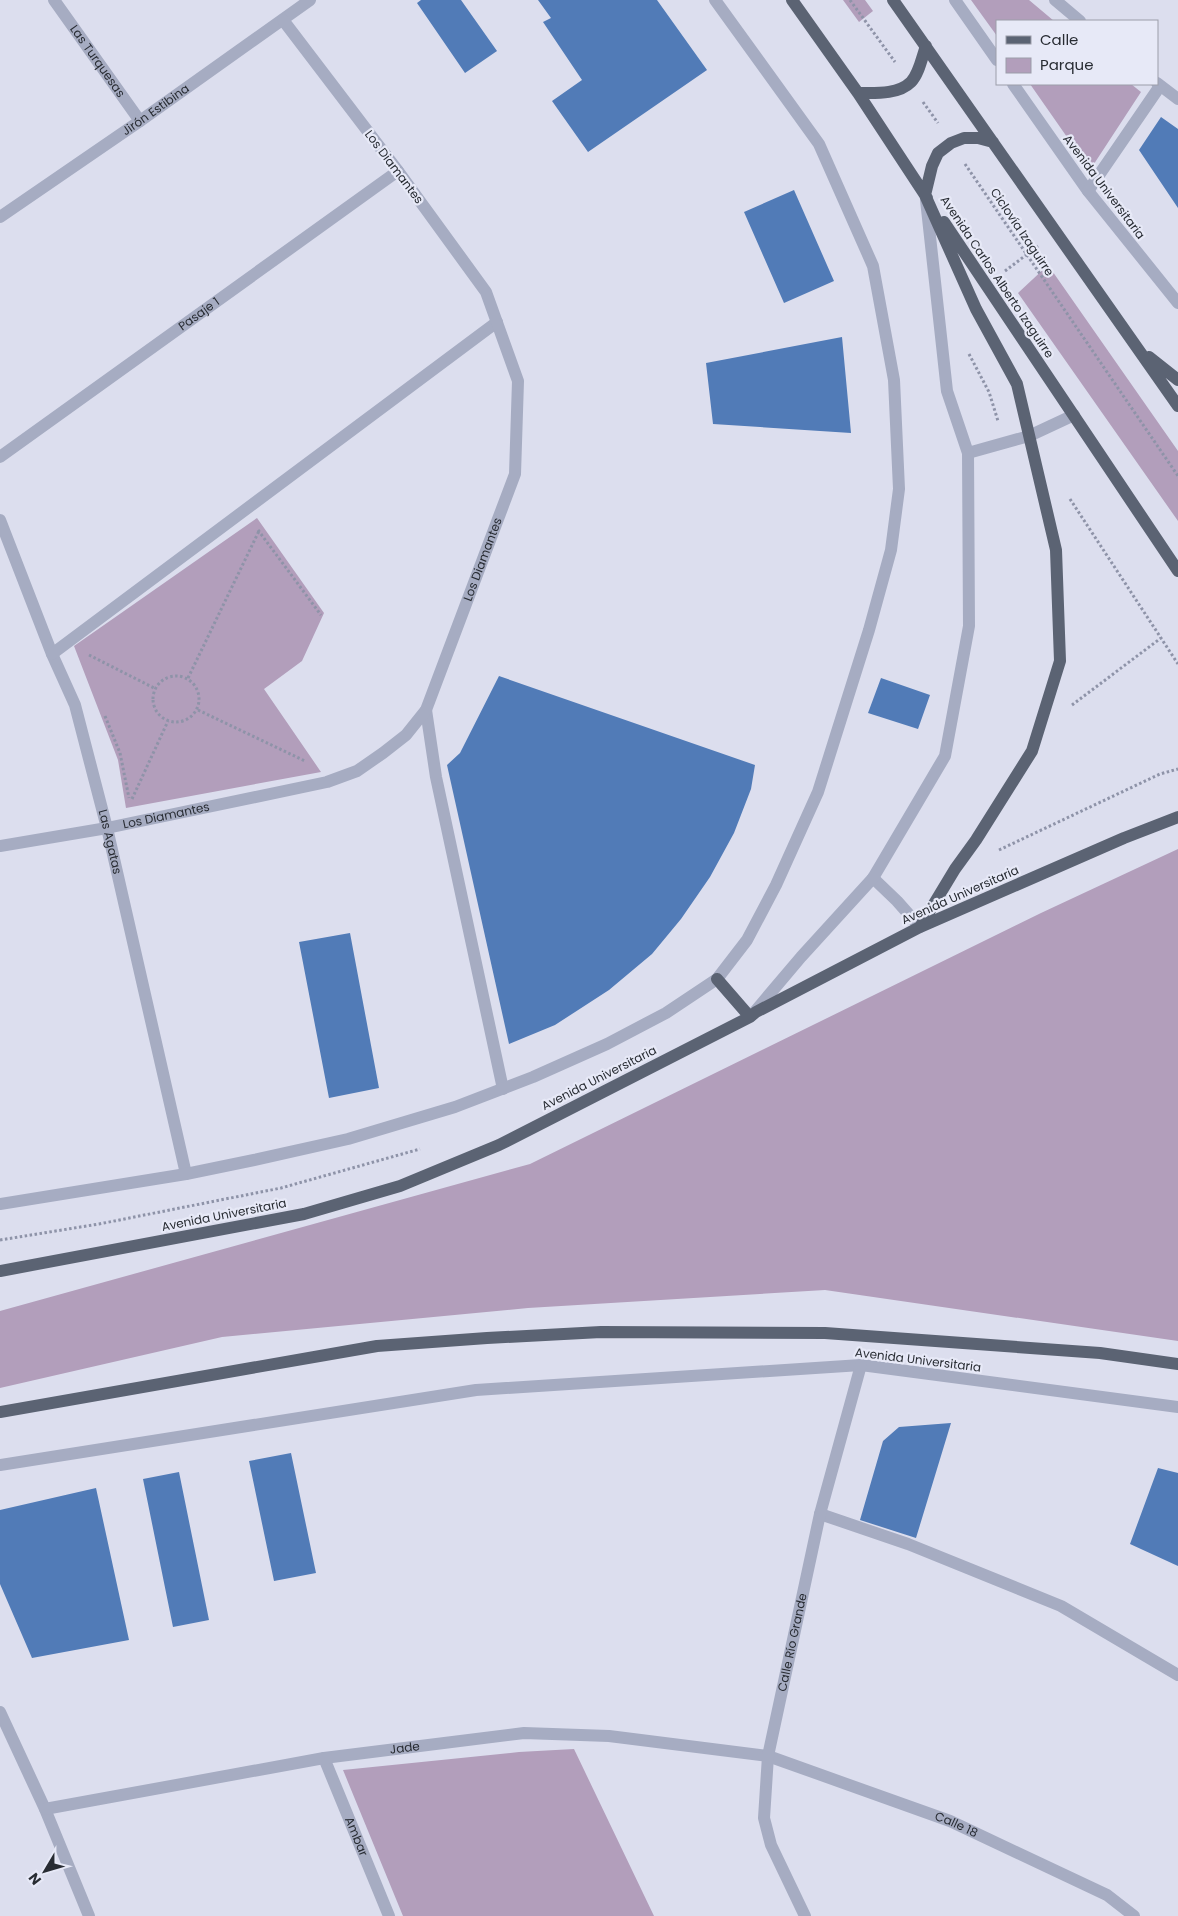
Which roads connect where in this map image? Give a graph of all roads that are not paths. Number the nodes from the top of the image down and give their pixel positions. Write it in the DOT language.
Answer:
graph roads {
  1 [pos="54,0"];
  2 [pos="310,0"];
  3 [pos="715,0"];
  4 [pos="792,0"];
  5 [pos="893,0"];
  6 [pos="955,0"];
  7 [pos="1055,0"];
  8 [pos="282,20"];
  9 [pos="1079,20"];
  10 [pos="926,46"];
  11 [pos="996,59"];
  12 [pos="1158,84"];
  13 [pos="1014,85"];
  14 [pos="1157,85"];
  15 [pos="858,93"];
  16 [pos="1178,99"];
  17 [pos="140,121"];
  18 [pos="993,142"];
  19 [pos="398,172"];
  20 [pos="1088,191"];
  21 [pos="925,195"];
  22 [pos="0,217"];
  23 [pos="1178,304"];
  24 [pos="497,322"];
  25 [pos="1136,347"];
  26 [pos="1178,380"];
  27 [pos="1178,406"];
  28 [pos="1074,415"];
  29 [pos="1029,436"];
  30 [pos="968,453"];
  31 [pos="0,457"];
  32 [pos="0,520"];
  33 [pos="1178,571"];
  34 [pos="52,654"];
  35 [pos="426,710"];
  36 [pos="1178,817"];
  37 [pos="107,828"];
  38 [pos="0,846"];
  39 [pos="873,878"];
  40 [pos="920,927"];
  41 [pos="717,979"];
  42 [pos="750,1017"];
  43 [pos="503,1089"];
  44 [pos="186,1174"];
  45 [pos="0,1204"];
  46 [pos="0,1271"];
  47 [pos="1178,1364"];
  48 [pos="861,1365"];
  49 [pos="1178,1408"];
  50 [pos="0,1412"];
  51 [pos="0,1465"];
  52 [pos="820,1514"];
  53 [pos="1178,1675"];
  54 [pos="0,1712"];
  55 [pos="768,1756"];
  56 [pos="324,1758"];
  57 [pos="45,1808"];
  58 [pos="90,1916"];
  59 [pos="389,1916"];
  60 [pos="805,1916"];
  61 [pos="1134,1916"];
  1 -- 17 [label="street, Las Turquesas"];
  2 -- 8 [label="street, Jirón Estibina"];
  3 -- 41 [label="street"];
  4 -- 15 [label="main road, Avenida Carlos Alberto Izaguirre"];
  5 -- 10 [label="main road"];
  6 -- 11 [label="street"];
  7 -- 9 [label="street"];
  8 -- 17 [label="street, Jirón Estibina"];
  8 -- 19 [label="street, Los Diamantes"];
  10 -- 15 [label="main road"];
  10 -- 18 [label="main road"];
  12 -- 16 [label="street"];
  13 -- 20 [label="street, Avenida Universitaria"];
  14 -- 20 [label="street"];
  15 -- 21 [label="main road, Avenida Carlos Alberto Izaguirre"];
  17 -- 22 [label="street, Jirón Estibina"];
  18 -- 21 [label="main road"];
  18 -- 25 [label="main road"];
  19 -- 24 [label="street, Los Diamantes"];
  19 -- 31 [label="street, Pasaje 1"];
  20 -- 23 [label="street, Avenida Universitaria"];
  21 -- 28 [label="main road, Avenida Carlos Alberto Izaguirre"];
  21 -- 29 [label="main road"];
  21 -- 30 [label="street"];
  24 -- 34 [label="street"];
  24 -- 35 [label="street, Los Diamantes"];
  25 -- 26 [label="main road"];
  25 -- 27 [label="main road"];
  28 -- 29 [label="street"];
  28 -- 33 [label="main road, Avenida Carlos Alberto Izaguirre"];
  29 -- 30 [label="street"];
  29 -- 40 [label="main road"];
  30 -- 39 [label="street"];
  32 -- 34 [label="street, Las Agatas"];
  34 -- 37 [label="street, Las Agatas"];
  35 -- 37 [label="street, Los Diamantes"];
  35 -- 43 [label="street"];
  36 -- 40 [label="main road, Avenida Universitaria"];
  37 -- 38 [label="street, Los Diamantes"];
  37 -- 44 [label="street, Las Agatas"];
  39 -- 40 [label="street"];
  39 -- 42 [label="street"];
  40 -- 42 [label="main road, Avenida Universitaria"];
  41 -- 42 [label="main road"];
  41 -- 43 [label="street"];
  42 -- 46 [label="main road, Avenida Universitaria"];
  43 -- 44 [label="street"];
  44 -- 45 [label="street"];
  47 -- 50 [label="main road, Avenida Universitaria"];
  48 -- 49 [label="street, Avenida Universitaria"];
  48 -- 51 [label="street, Avenida Universitaria"];
  48 -- 52 [label="street, Calle Río Grande"];
  52 -- 53 [label="street"];
  52 -- 55 [label="street, Calle Río Grande"];
  54 -- 57 [label="street"];
  55 -- 56 [label="street, Jade"];
  55 -- 60 [label="street, Calle Río Grande"];
  55 -- 61 [label="street, Calle 18"];
  56 -- 57 [label="street, Jade"];
  56 -- 59 [label="street, Ambar"];
  57 -- 58 [label="street"];
}
